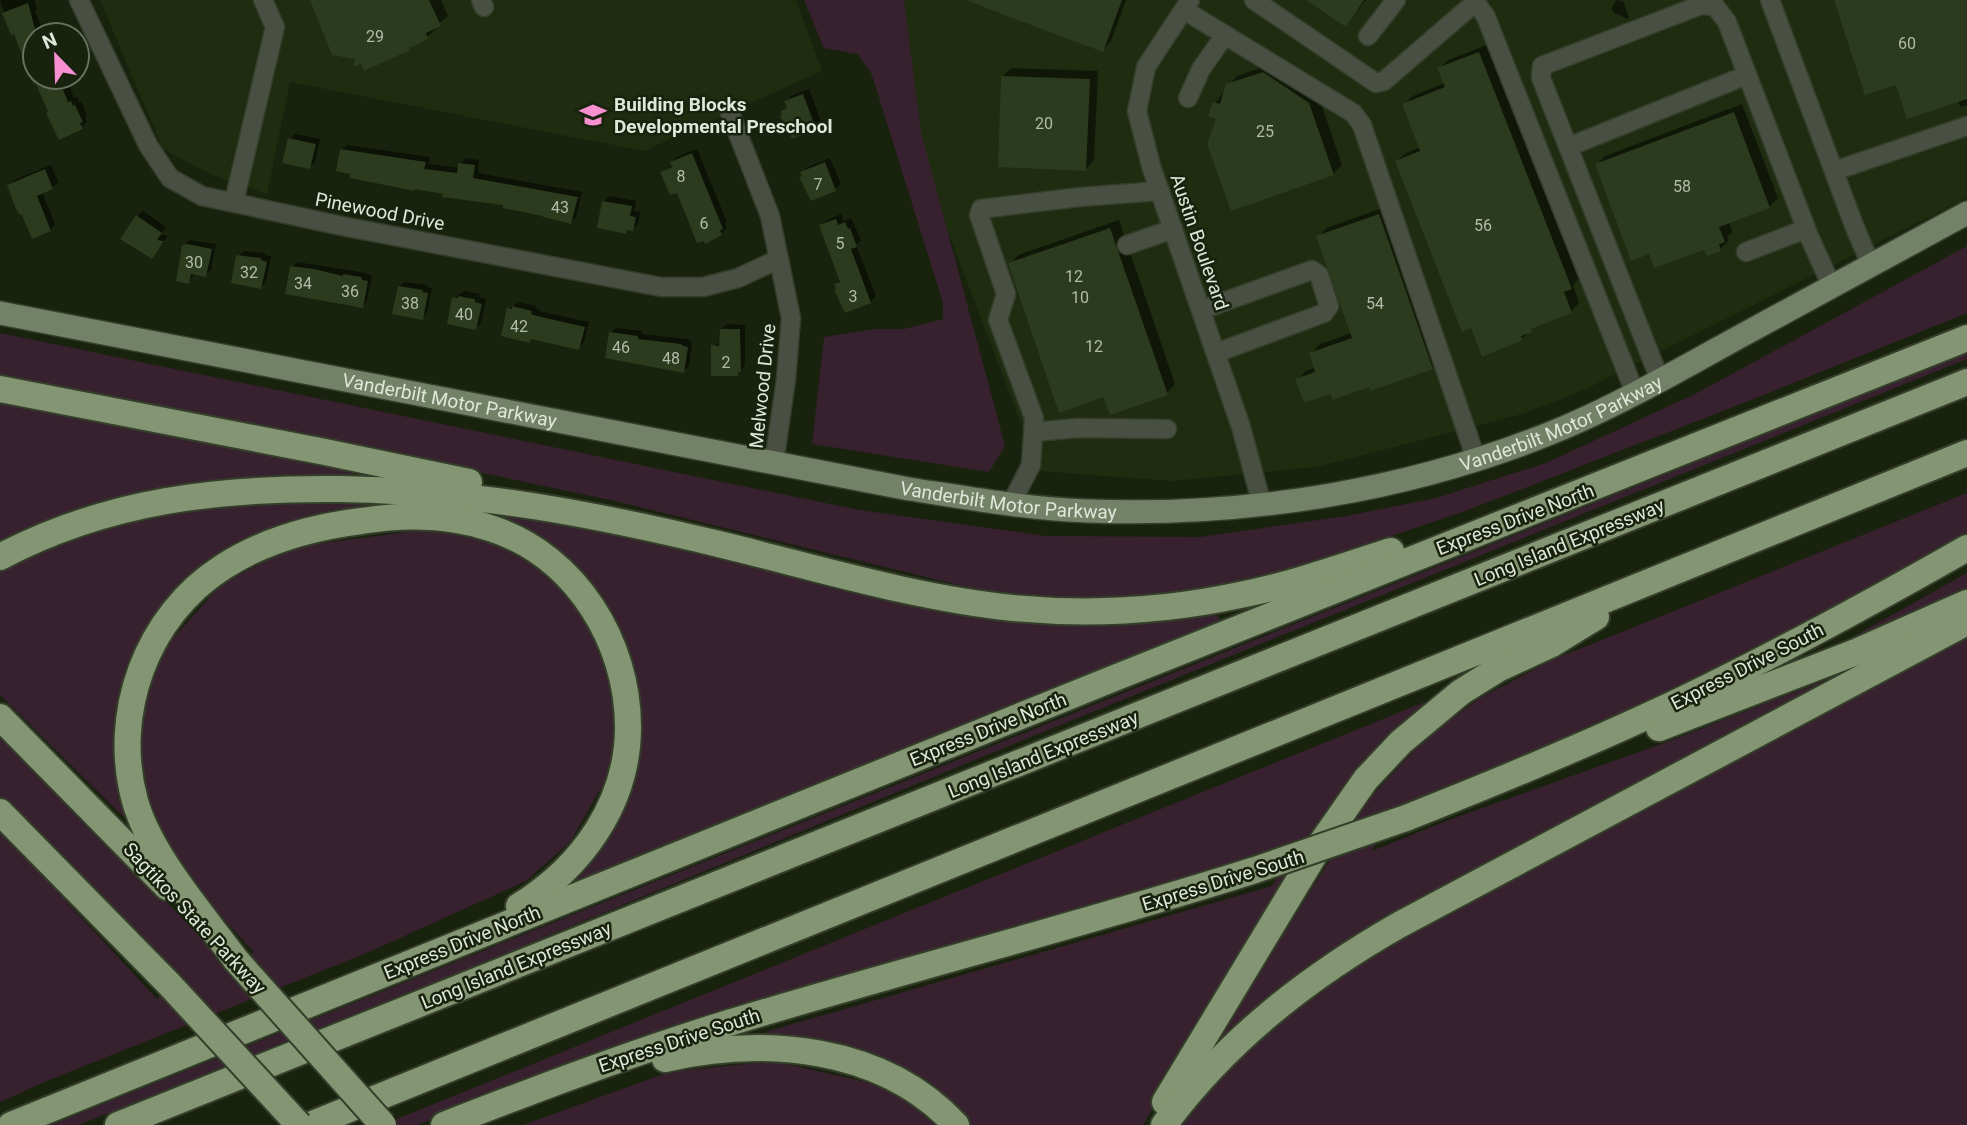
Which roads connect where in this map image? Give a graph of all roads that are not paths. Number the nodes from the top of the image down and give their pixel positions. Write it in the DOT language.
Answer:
graph roads {
  1 [pos="79,0"];
  2 [pos="263,0"];
  3 [pos="1254,0"];
  4 [pos="1396,0"];
  5 [pos="1770,0"];
  6 [pos="1185,4"];
  7 [pos="1225,35"];
  8 [pos="1368,36"];
  9 [pos="1747,75"];
  10 [pos="1188,98"];
  11 [pos="730,113"];
  12 [pos="1967,126"];
  13 [pos="1568,147"];
  14 [pos="1834,171"];
  15 [pos="1160,191"];
  16 [pos="234,202"];
  17 [pos="1967,213"];
  18 [pos="1173,229"];
  19 [pos="1806,229"];
  20 [pos="1127,245"];
  21 [pos="1746,252"];
  22 [pos="779,259"];
  23 [pos="1871,265"];
  24 [pos="1832,287"];
  25 [pos="1201,310"];
  26 [pos="0,313"];
  27 [pos="1967,338"];
  28 [pos="1216,353"];
  29 [pos="1660,380"];
  30 [pos="1967,382"];
  31 [pos="0,389"];
  32 [pos="1635,393"];
  33 [pos="1167,429"];
  34 [pos="1034,432"];
  35 [pos="1967,453"];
  36 [pos="1476,458"];
  37 [pos="775,463"];
  38 [pos="1613,481"];
  39 [pos="1012,504"];
  40 [pos="1262,505"];
  41 [pos="586,514"];
  42 [pos="1967,548"];
  43 [pos="0,557"];
  44 [pos="1660,577"];
  45 [pos="1967,603"];
  46 [pos="1967,622"];
  47 [pos="0,717"];
  48 [pos="1527,769"];
  49 [pos="0,812"];
  50 [pos="458,944"];
  51 [pos="236,960"];
  52 [pos="554,1082"];
  53 [pos="11,1125"];
  54 [pos="118,1125"];
  55 [pos="299,1125"];
  56 [pos="310,1125"];
  57 [pos="383,1125"];
  58 [pos="444,1125"];
  59 [pos="956,1125"];
  60 [pos="1151,1125"];
  61 [pos="1164,1125"];
  1 -- 16 [label="street, Pinewood Drive"];
  2 -- 16 [label="street"];
  3 -- 32 [label="street"];
  4 -- 8 [label="street"];
  5 -- 14 [label="street"];
  6 -- 7 [label="street"];
  6 -- 15 [label="street, Austin Boulevard"];
  7 -- 10 [label="street"];
  7 -- 36 [label="street"];
  9 -- 13 [label="street"];
  9 -- 13 [label="street"];
  9 -- 19 [label="street"];
  11 -- 22 [label="street, Melwood Drive"];
  12 -- 14 [label="street"];
  13 -- 29 [label="street"];
  14 -- 23 [label="street"];
  15 -- 18 [label="street, Austin Boulevard"];
  15 -- 34 [label="street"];
  16 -- 22 [label="street, Pinewood Drive"];
  17 -- 23 [label="main road, Vanderbilt Motor Parkway"];
  18 -- 20 [label="street"];
  18 -- 25 [label="street, Austin Boulevard"];
  19 -- 21 [label="street"];
  19 -- 24 [label="street"];
  22 -- 37 [label="street, Melwood Drive"];
  23 -- 24 [label="main road, Vanderbilt Motor Parkway"];
  24 -- 29 [label="main road, Vanderbilt Motor Parkway"];
  25 -- 28 [label="street, Austin Boulevard"];
  25 -- 28 [label="street"];
  26 -- 37 [label="main road, Vanderbilt Motor Parkway"];
  27 -- 38 [label="highway, Express Drive North"];
  28 -- 40 [label="street, Austin Boulevard"];
  29 -- 32 [label="main road, Vanderbilt Motor Parkway"];
  30 -- 54 [label="highway, Long Island Expressway"];
  31 -- 41 [label="highway"];
  32 -- 36 [label="main road, Vanderbilt Motor Parkway"];
  33 -- 34 [label="street"];
  34 -- 39 [label="street"];
  35 -- 44 [label="highway"];
  36 -- 40 [label="main road, Vanderbilt Motor Parkway"];
  37 -- 39 [label="main road, Vanderbilt Motor Parkway"];
  38 -- 41 [label="highway"];
  38 -- 50 [label="highway, Express Drive North"];
  39 -- 40 [label="main road, Vanderbilt Motor Parkway"];
  41 -- 43 [label="highway"];
  42 -- 48 [label="highway, Express Drive South"];
  44 -- 56 [label="highway"];
  44 -- 60 [label="highway"];
  45 -- 48 [label="highway"];
  46 -- 61 [label="highway"];
  47 -- 51 [label="highway, Sagtikos State Parkway"];
  48 -- 52 [label="highway, Express Drive South, bridge"];
  49 -- 55 [label="highway, bridge"];
  50 -- 51 [label="highway"];
  50 -- 53 [label="highway, Express Drive North"];
  51 -- 57 [label="highway, Sagtikos State Parkway, bridge"];
  52 -- 58 [label="highway, Express Drive South"];
  52 -- 59 [label="highway"];
}
